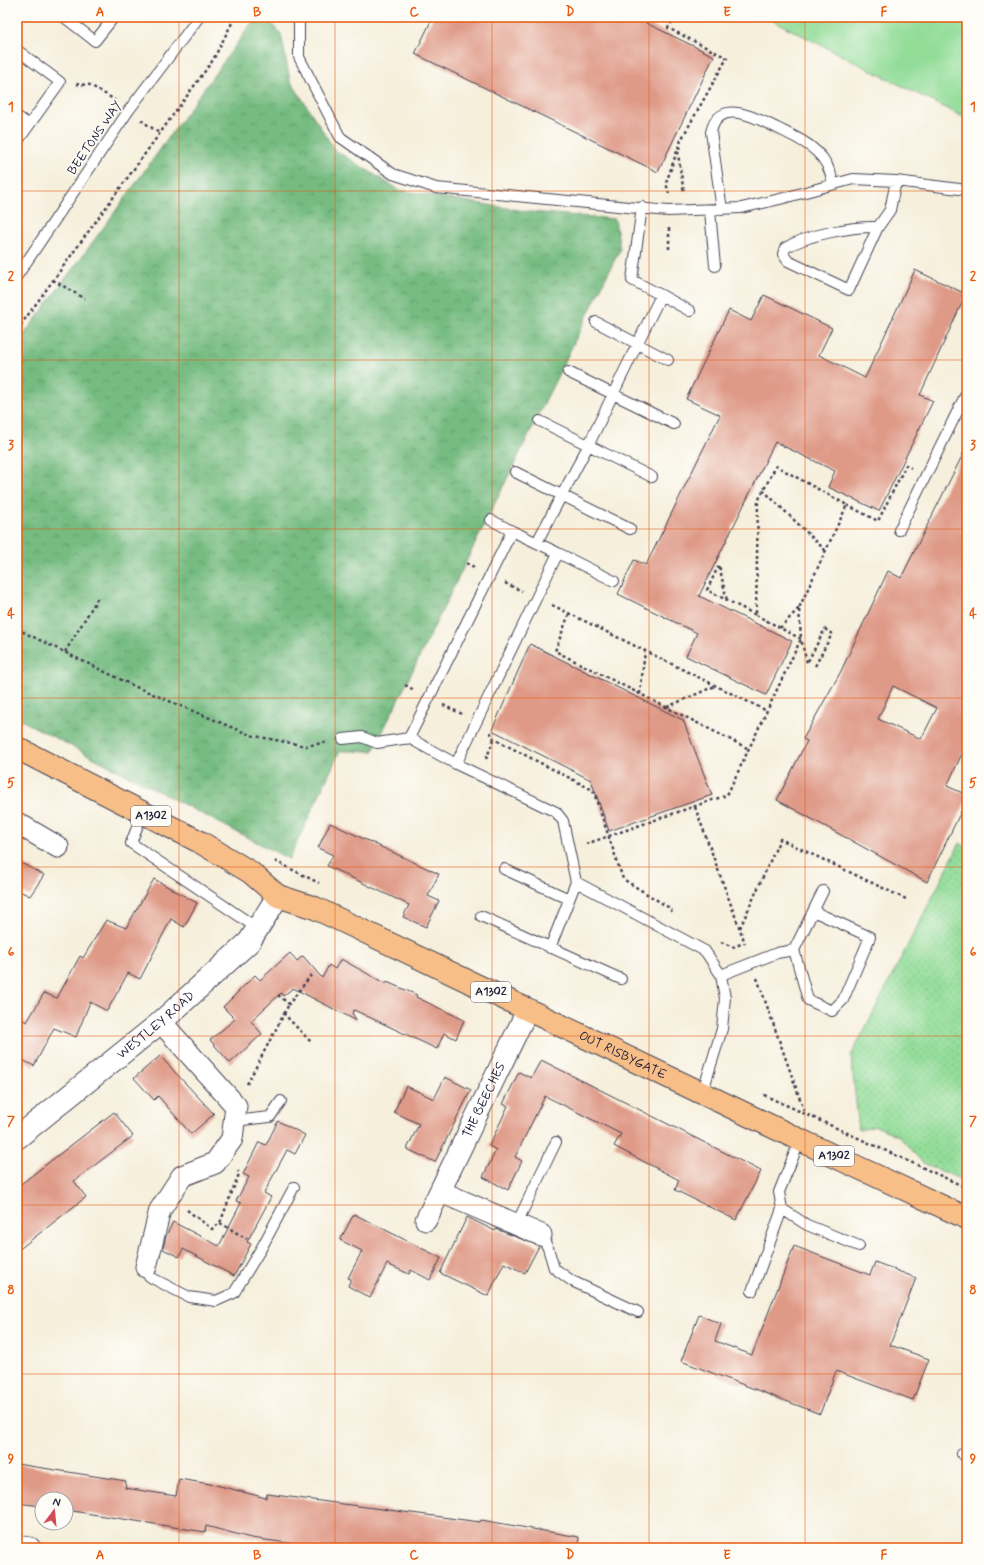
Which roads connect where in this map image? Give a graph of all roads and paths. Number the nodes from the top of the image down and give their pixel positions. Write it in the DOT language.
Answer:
graph roads {
  1 [pos="64,17"];
  2 [pos="114,17"];
  3 [pos="199,17"];
  4 [pos="235,17"];
  5 [pos="298,17"];
  6 [pos="676,17"];
  7 [pos="17,50"];
  8 [pos="90,85"];
  9 [pos="118,102"];
  10 [pos="17,116"];
  11 [pos="29,125"];
  12 [pos="682,140"];
  13 [pos="17,142"];
  14 [pos="896,181"];
  15 [pos="833,184"];
  16 [pos="967,190"];
  17 [pos="669,196"];
  18 [pos="684,197"];
  19 [pos="642,207"];
  20 [pos="710,210"];
  21 [pos="722,210"];
  22 [pos="878,227"];
  23 [pos="715,266"];
  24 [pos="17,276"];
  25 [pos="53,280"];
  26 [pos="661,295"];
  27 [pos="85,299"];
  28 [pos="690,311"];
  29 [pos="596,322"];
  30 [pos="18,328"];
  31 [pos="637,344"];
  32 [pos="668,360"];
  33 [pos="568,372"];
  34 [pos="967,392"];
  35 [pos="612,395"];
  36 [pos="540,421"];
  37 [pos="674,424"];
  38 [pos="588,446"];
  39 [pos="913,469"];
  40 [pos="515,472"];
  41 [pos="652,477"];
  42 [pos="764,490"];
  43 [pos="562,495"];
  44 [pos="847,505"];
  45 [pos="491,520"];
  46 [pos="630,528"];
  47 [pos="899,530"];
  48 [pos="512,531"];
  49 [pos="537,542"];
  50 [pos="825,550"];
  51 [pos="558,553"];
  52 [pos="466,563"];
  53 [pos="490,575"];
  54 [pos="614,581"];
  55 [pos="99,596"];
  56 [pos="536,598"];
  57 [pos="727,601"];
  58 [pos="799,608"];
  59 [pos="569,614"];
  60 [pos="756,615"];
  61 [pos="780,628"];
  62 [pos="17,629"];
  63 [pos="801,639"];
  64 [pos="645,651"];
  65 [pos="65,652"];
  66 [pos="814,668"];
  67 [pos="715,686"];
  68 [pos="640,694"];
  69 [pos="667,708"];
  70 [pos="767,711"];
  71 [pos="408,738"];
  72 [pos="343,739"];
  73 [pos="494,739"];
  74 [pos="17,748"];
  75 [pos="749,749"];
  76 [pos="456,764"];
  77 [pos="481,775"];
  78 [pos="143,812"];
  79 [pos="17,823"];
  80 [pos="58,847"];
  81 [pos="570,849"];
  82 [pos="504,869"];
  83 [pos="576,882"];
  84 [pos="823,890"];
  85 [pos="278,896"];
  86 [pos="569,899"];
  87 [pos="908,900"];
  88 [pos="813,911"];
  89 [pos="481,916"];
  90 [pos="258,928"];
  91 [pos="739,929"];
  92 [pos="550,948"];
  93 [pos="794,950"];
  94 [pos="312,974"];
  95 [pos="721,975"];
  96 [pos="621,979"];
  97 [pos="278,995"];
  98 [pos="288,1004"];
  99 [pos="528,1009"];
  100 [pos="284,1014"];
  101 [pos="161,1022"];
  102 [pos="311,1042"];
  103 [pos="251,1090"];
  104 [pos="702,1094"];
  105 [pos="281,1101"];
  106 [pos="805,1113"];
  107 [pos="233,1130"];
  108 [pos="17,1138"];
  109 [pos="800,1140"];
  110 [pos="556,1142"];
  111 [pos="294,1187"];
  112 [pos="967,1188"];
  113 [pos="441,1192"];
  114 [pos="169,1197"];
  115 [pos="782,1209"];
  116 [pos="967,1218"];
  117 [pos="426,1220"];
  118 [pos="220,1224"];
  119 [pos="516,1225"];
  120 [pos="541,1235"];
  121 [pos="859,1246"];
  122 [pos="262,1247"];
  123 [pos="146,1267"];
  124 [pos="752,1291"];
  125 [pos="638,1312"];
  126 [pos="17,1546"];
  127 [pos="30,1548"];
  1 -- 2 [label="lane"];
  3 -- 24 [label="lane, BEETONS WAY"];
  4 -- 25 [label="path"];
  5 -- 19 [label="lane"];
  6 -- 12 [label="path"];
  7 -- 11 [label="lane"];
  8 -- 9 [label="path"];
  10 -- 11 [label="lane"];
  11 -- 13 [label="lane"];
  12 -- 17 [label="path"];
  12 -- 18 [label="path"];
  14 -- 15 [label="lane"];
  14 -- 16 [label="lane"];
  14 -- 22 [label="lane"];
  15 -- 21 [label="lane"];
  15 -- 21 [label="lane"];
  19 -- 20 [label="lane"];
  19 -- 26 [label="lane"];
  20 -- 21 [label="lane"];
  20 -- 23 [label="lane"];
  22 -- 22 [label="lane"];
  25 -- 27 [label="path"];
  25 -- 30 [label="path"];
  26 -- 28 [label="lane"];
  26 -- 31 [label="lane"];
  29 -- 31 [label="lane"];
  31 -- 32 [label="lane"];
  31 -- 35 [label="lane"];
  33 -- 35 [label="lane"];
  34 -- 47 [label="lane"];
  35 -- 37 [label="lane"];
  35 -- 38 [label="lane"];
  36 -- 38 [label="lane"];
  38 -- 41 [label="lane"];
  38 -- 43 [label="lane"];
  39 -- 44 [label="path"];
  40 -- 43 [label="lane"];
  42 -- 44 [label="path"];
  42 -- 50 [label="path"];
  42 -- 60 [label="path"];
  43 -- 46 [label="lane"];
  43 -- 49 [label="lane"];
  44 -- 50 [label="path"];
  45 -- 48 [label="lane"];
  48 -- 49 [label="lane"];
  48 -- 53 [label="lane"];
  49 -- 51 [label="lane"];
  50 -- 58 [label="path"];
  51 -- 54 [label="lane"];
  51 -- 56 [label="lane"];
  52 -- 53 [label="path"];
  53 -- 56 [label="path"];
  53 -- 71 [label="lane"];
  55 -- 65 [label="path"];
  56 -- 59 [label="path"];
  56 -- 76 [label="lane"];
  57 -- 57 [label="path"];
  57 -- 60 [label="path"];
  58 -- 61 [label="path"];
  58 -- 63 [label="path"];
  59 -- 64 [label="path"];
  59 -- 68 [label="path"];
  60 -- 61 [label="path"];
  61 -- 63 [label="path"];
  62 -- 65 [label="path"];
  63 -- 66 [label="path"];
  63 -- 70 [label="path"];
  64 -- 67 [label="path"];
  64 -- 68 [label="path"];
  65 -- 72 [label="path"];
  67 -- 69 [label="path"];
  67 -- 70 [label="path"];
  68 -- 69 [label="path"];
  69 -- 75 [label="path"];
  70 -- 75 [label="path"];
  71 -- 72 [label="lane"];
  71 -- 76 [label="lane"];
  73 -- 77 [label="path"];
  74 -- 78 [label="main road, A1302"];
  75 -- 81 [label="path"];
  76 -- 77 [label="lane"];
  77 -- 81 [label="lane"];
  78 -- 85 [label="main road, A1302"];
  78 -- 90 [label="lane"];
  79 -- 80 [label="street"];
  81 -- 83 [label="lane"];
  82 -- 86 [label="lane"];
  83 -- 86 [label="lane"];
  83 -- 95 [label="lane"];
  84 -- 88 [label="lane"];
  85 -- 90 [label="street, WESTLEY ROAD"];
  85 -- 99 [label="main road, OUT RISBYGATE / A1302"];
  86 -- 92 [label="lane"];
  87 -- 91 [label="path"];
  88 -- 93 [label="lane"];
  88 -- 93 [label="lane"];
  89 -- 92 [label="lane"];
  90 -- 101 [label="street, WESTLEY ROAD"];
  92 -- 96 [label="lane"];
  93 -- 95 [label="lane"];
  94 -- 98 [label="path"];
  95 -- 104 [label="lane"];
  97 -- 98 [label="path"];
  98 -- 100 [label="path"];
  99 -- 104 [label="main road, OUT RISBYGATE / A1302"];
  99 -- 113 [label="street, THE BEECHES"];
  100 -- 102 [label="path"];
  100 -- 103 [label="path"];
  101 -- 107 [label="street"];
  101 -- 108 [label="street, WESTLEY ROAD"];
  104 -- 109 [label="main road, OUT RISBYGATE / A1302"];
  105 -- 107 [label="lane"];
  106 -- 112 [label="path"];
  107 -- 114 [label="street"];
  107 -- 118 [label="path"];
  109 -- 115 [label="lane"];
  109 -- 116 [label="main road, OUT RISBYGATE / A1302"];
  110 -- 119 [label="lane"];
  111 -- 122 [label="lane"];
  113 -- 117 [label="street, THE BEECHES"];
  113 -- 119 [label="street"];
  114 -- 118 [label="path"];
  114 -- 123 [label="street"];
  115 -- 121 [label="lane"];
  115 -- 124 [label="lane"];
  118 -- 122 [label="path"];
  119 -- 120 [label="street"];
  120 -- 125 [label="lane"];
  122 -- 123 [label="lane"];
  126 -- 127 [label="street"];
}
